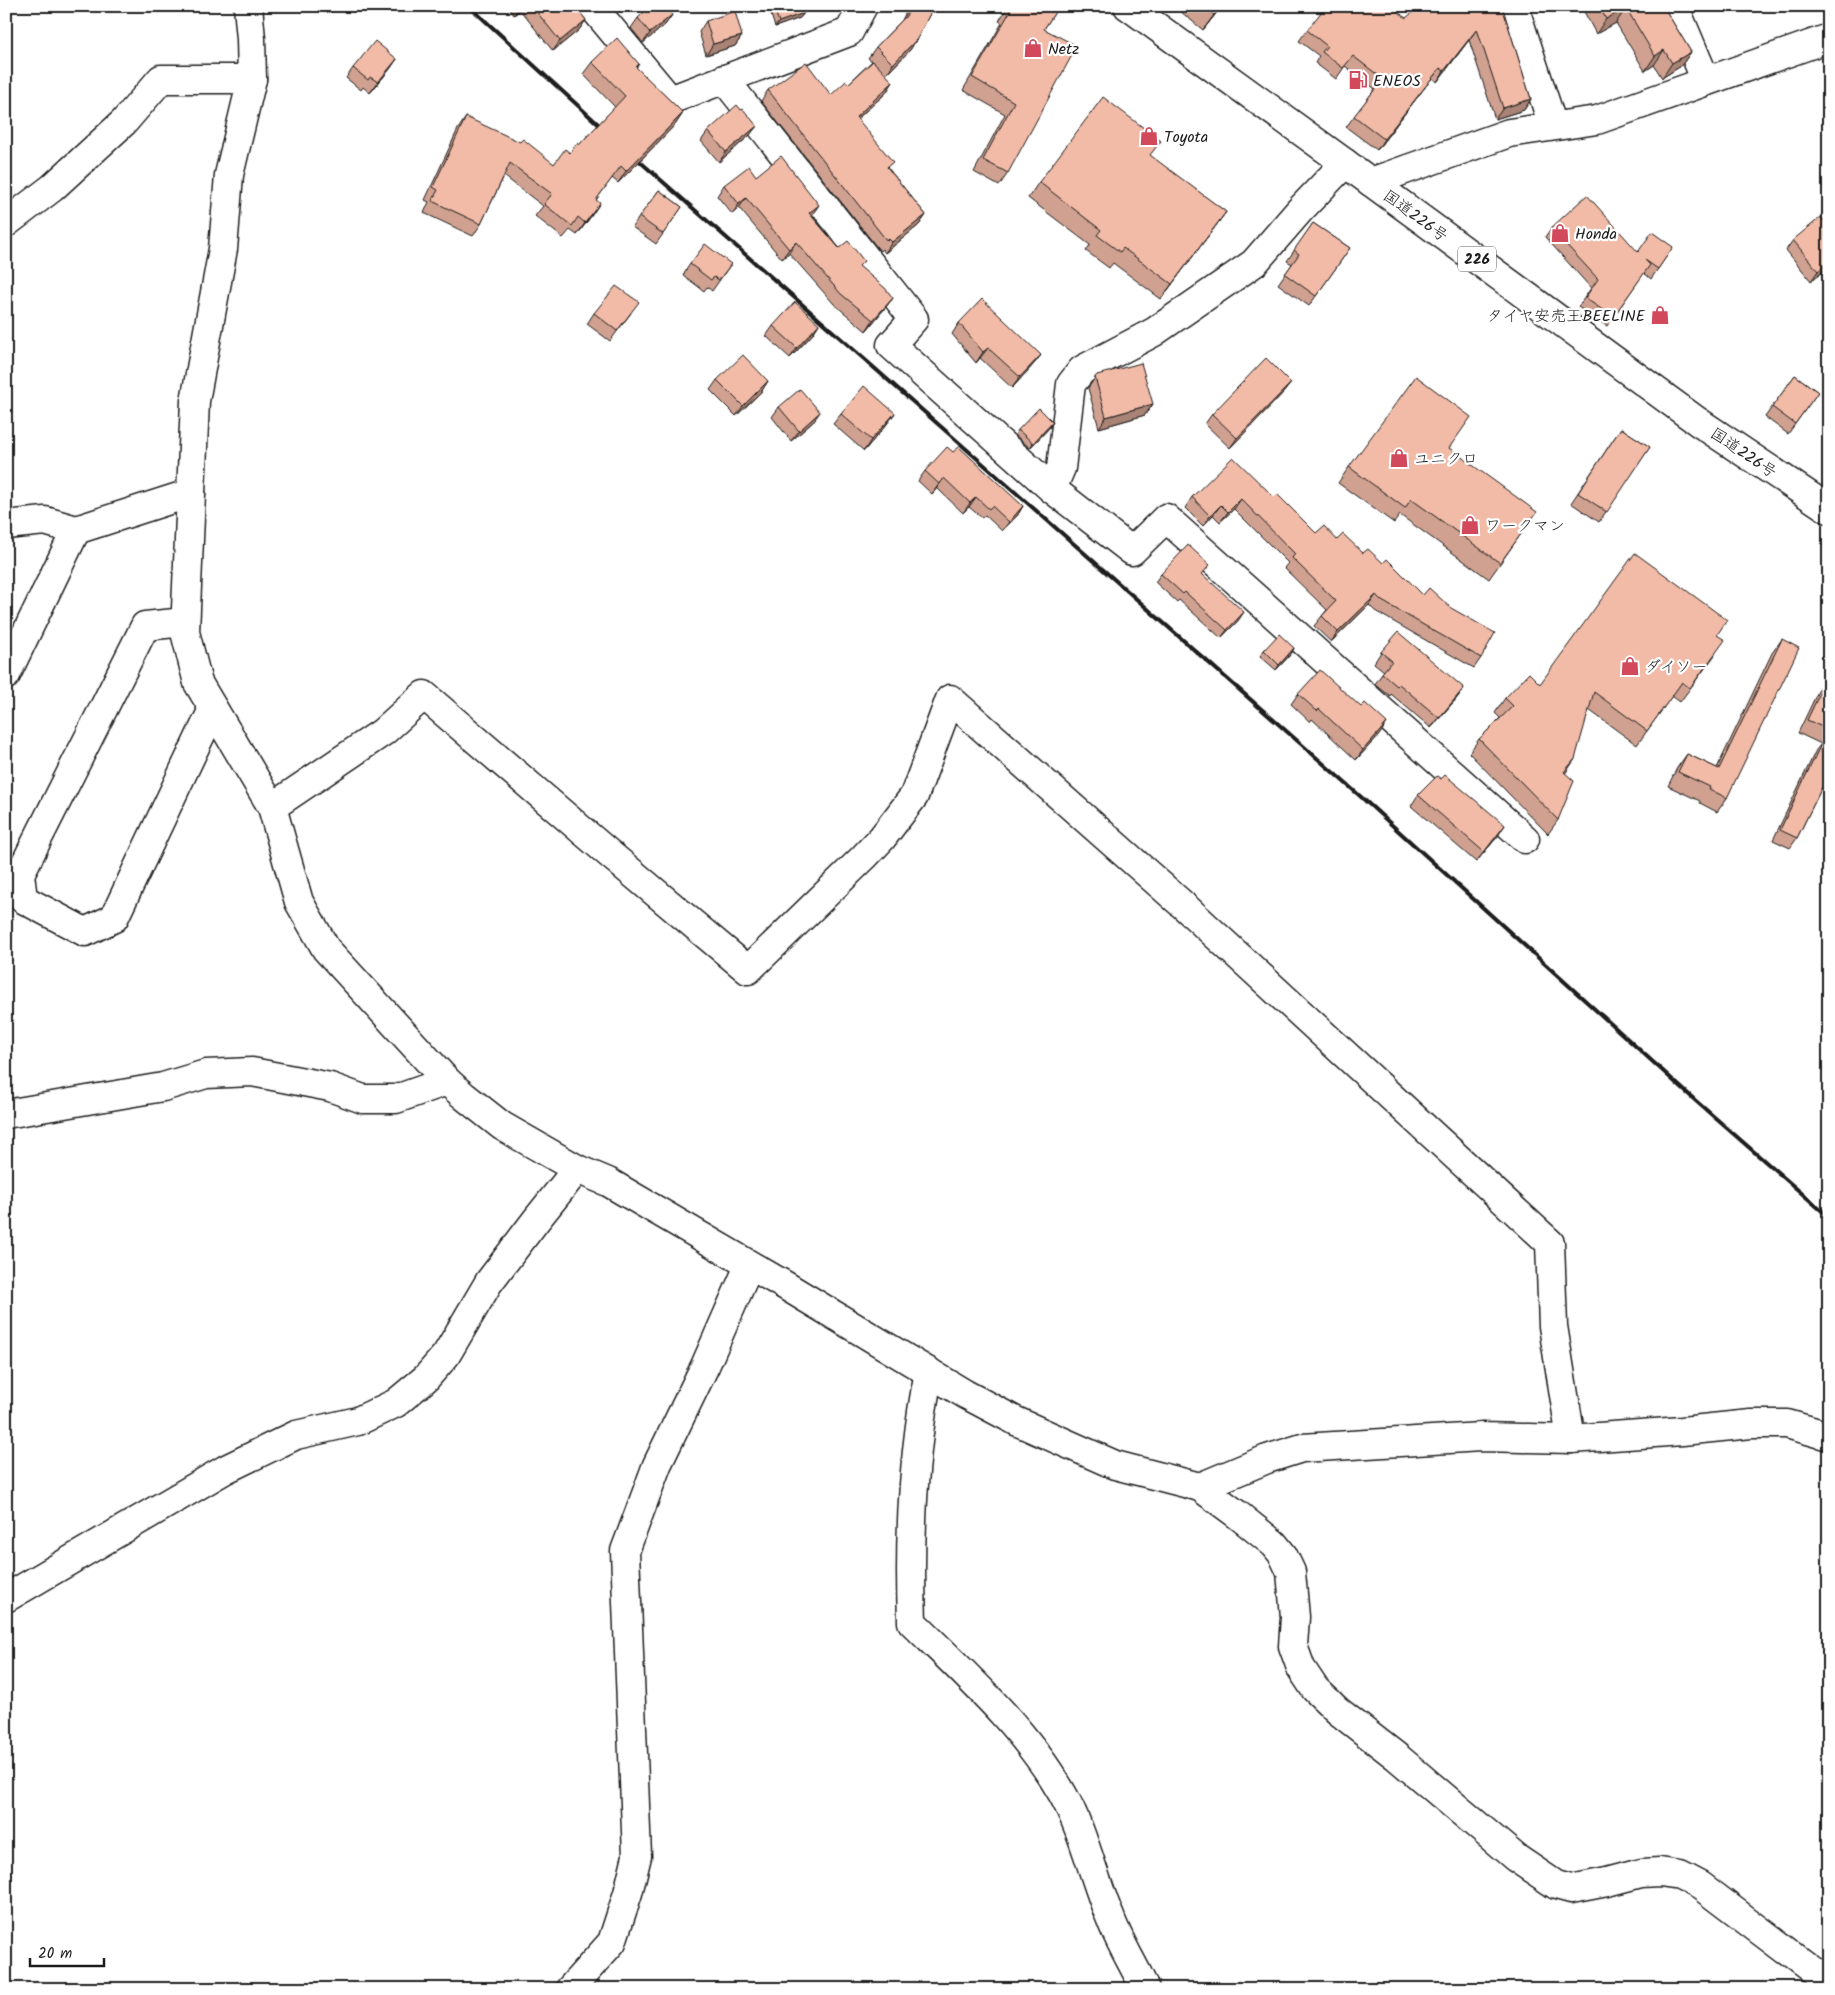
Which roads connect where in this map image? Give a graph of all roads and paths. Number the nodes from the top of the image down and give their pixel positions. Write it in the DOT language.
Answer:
graph roads {
  1 [pos="248,6"];
  2 [pos="592,6"];
  3 [pos="863,6"];
  4 [pos="1128,6"];
  5 [pos="1514,6"];
  6 [pos="1676,6"];
  7 [pos="1829,38"];
  8 [pos="252,79"];
  9 [pos="724,79"];
  10 [pos="1706,81"];
  11 [pos="1553,126"];
  12 [pos="1345,163"];
  13 [pos="1371,182"];
  14 [pos="6,223"];
  15 [pos="1052,489"];
  16 [pos="191,493"];
  17 [pos="1829,508"];
  18 [pos="6,526"];
  19 [pos="76,530"];
  20 [pos="186,622"];
  21 [pos="6,675"];
  22 [pos="214,709"];
  23 [pos="272,807"];
  24 [pos="1525,839"];
  25 [pos="448,1081"];
  26 [pos="6,1114"];
  27 [pos="577,1169"];
  28 [pos="749,1266"];
  29 [pos="929,1372"];
  30 [pos="1829,1436"];
  31 [pos="1571,1438"];
  32 [pos="1200,1487"];
  33 [pos="6,1598"];
  34 [pos="1829,1983"];
  35 [pos="570,1989"];
  36 [pos="1145,1989"];
  1 -- 8 [label="main road"];
  2 -- 9 [label="main road"];
  3 -- 9 [label="main road"];
  4 -- 12 [label="main road, 国道226号 / 226"];
  5 -- 11 [label="main road"];
  6 -- 10 [label="main road"];
  7 -- 10 [label="main road"];
  8 -- 14 [label="main road"];
  8 -- 16 [label="main road"];
  9 -- 15 [label="main road"];
  10 -- 11 [label="main road"];
  11 -- 13 [label="main road"];
  12 -- 13 [label="main road, 国道226号 / 226"];
  12 -- 15 [label="main road"];
  13 -- 17 [label="main road, 国道226号 / 226"];
  15 -- 24 [label="main road"];
  16 -- 19 [label="main road"];
  16 -- 20 [label="main road"];
  18 -- 19 [label="main road"];
  19 -- 21 [label="main road"];
  20 -- 22 [label="main road"];
  20 -- 22 [label="main road"];
  22 -- 23 [label="main road"];
  23 -- 25 [label="main road"];
  23 -- 31 [label="main road"];
  25 -- 26 [label="main road"];
  25 -- 27 [label="main road"];
  27 -- 28 [label="main road"];
  27 -- 33 [label="main road"];
  28 -- 29 [label="main road"];
  28 -- 35 [label="main road"];
  29 -- 32 [label="main road"];
  29 -- 36 [label="main road"];
  30 -- 31 [label="main road"];
  31 -- 32 [label="main road"];
  32 -- 34 [label="main road"];
}
